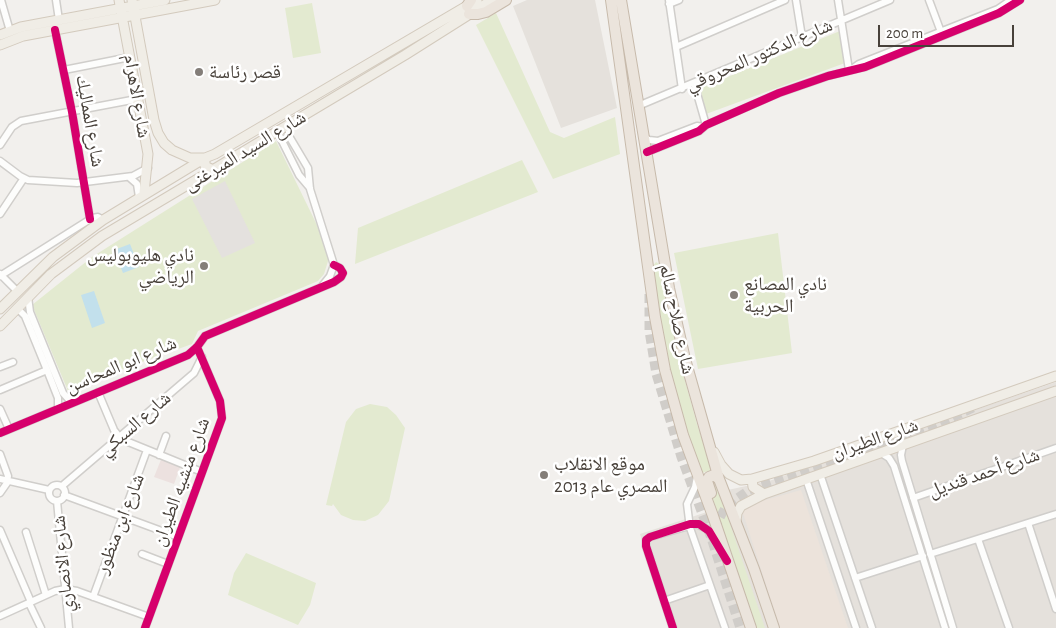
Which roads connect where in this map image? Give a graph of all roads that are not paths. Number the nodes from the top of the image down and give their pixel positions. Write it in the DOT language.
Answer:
graph roads {
  1 [pos="1,0"];
  2 [pos="56,0"];
  3 [pos="165,0"];
  4 [pos="215,0"];
  5 [pos="477,0"];
  6 [pos="492,0"];
  7 [pos="506,0"];
  8 [pos="611,0"];
  9 [pos="621,0"];
  10 [pos="679,0"];
  11 [pos="785,0"];
  12 [pos="796,0"];
  13 [pos="838,0"];
  14 [pos="890,0"];
  15 [pos="929,0"];
  16 [pos="1012,0"];
  17 [pos="1020,0"];
  18 [pos="669,2"];
  19 [pos="880,2"];
  20 [pos="133,7"];
  21 [pos="121,9"];
  22 [pos="466,10"];
  23 [pos="60,20"];
  24 [pos="841,20"];
  25 [pos="55,30"];
  26 [pos="10,31"];
  27 [pos="941,32"];
  28 [pos="0,35"];
  29 [pos="802,37"];
  30 [pos="0,45"];
  31 [pos="676,46"];
  32 [pos="130,57"];
  33 [pos="64,70"];
  34 [pos="850,70"];
  35 [pos="694,83"];
  36 [pos="682,89"];
  37 [pos="137,99"];
  38 [pos="638,106"];
  39 [pos="72,112"];
  40 [pos="292,122"];
  41 [pos="705,126"];
  42 [pos="277,131"];
  43 [pos="644,137"];
  44 [pos="0,144"];
  45 [pos="176,152"];
  46 [pos="647,152"];
  47 [pos="205,158"];
  48 [pos="0,161"];
  49 [pos="148,168"];
  50 [pos="188,168"];
  51 [pos="212,170"];
  52 [pos="129,177"];
  53 [pos="24,178"];
  54 [pos="84,183"];
  55 [pos="188,184"];
  56 [pos="310,189"];
  57 [pos="142,195"];
  58 [pos="0,214"];
  59 [pos="90,218"];
  60 [pos="103,220"];
  61 [pos="664,254"];
  62 [pos="648,257"];
  63 [pos="334,266"];
  64 [pos="0,277"];
  65 [pos="334,277"];
  66 [pos="17,291"];
  67 [pos="28,297"];
  68 [pos="17,308"];
  69 [pos="0,309"];
  70 [pos="0,326"];
  71 [pos="197,347"];
  72 [pos="202,357"];
  73 [pos="13,362"];
  74 [pos="0,367"];
  75 [pos="47,370"];
  76 [pos="1056,376"];
  77 [pos="0,390"];
  78 [pos="1056,391"];
  79 [pos="98,392"];
  80 [pos="72,403"];
  81 [pos="0,409"];
  82 [pos="58,409"];
  83 [pos="9,429"];
  84 [pos="0,433"];
  85 [pos="166,436"];
  86 [pos="119,438"];
  87 [pos="709,443"];
  88 [pos="903,445"];
  89 [pos="1056,448"];
  90 [pos="147,450"];
  91 [pos="881,453"];
  92 [pos="0,454"];
  93 [pos="159,455"];
  94 [pos="901,458"];
  95 [pos="892,462"];
  96 [pos="202,472"];
  97 [pos="697,473"];
  98 [pos="820,474"];
  99 [pos="719,479"];
  100 [pos="752,479"];
  101 [pos="806,479"];
  102 [pos="4,480"];
  103 [pos="824,485"];
  104 [pos="62,486"];
  105 [pos="810,489"];
  106 [pos="49,490"];
  107 [pos="0,493"];
  108 [pos="764,494"];
  109 [pos="64,495"];
  110 [pos="913,498"];
  111 [pos="57,501"];
  112 [pos="1056,514"];
  113 [pos="713,516"];
  114 [pos="122,517"];
  115 [pos="736,521"];
  116 [pos="1028,523"];
  117 [pos="690,524"];
  118 [pos="0,530"];
  119 [pos="26,532"];
  120 [pos="178,537"];
  121 [pos="978,539"];
  122 [pos="142,554"];
  123 [pos="930,554"];
  124 [pos="923,556"];
  125 [pos="728,561"];
  126 [pos="168,564"];
  127 [pos="855,578"];
  128 [pos="710,585"];
  129 [pos="65,589"];
  130 [pos="46,594"];
  131 [pos="92,597"];
  132 [pos="664,601"];
  133 [pos="30,602"];
  134 [pos="1056,609"];
  135 [pos="0,616"];
  136 [pos="149,617"];
  137 [pos="41,628"];
  138 [pos="69,628"];
  139 [pos="145,628"];
  140 [pos="673,628"];
  141 [pos="726,628"];
  142 [pos="751,628"];
  143 [pos="774,628"];
  144 [pos="856,628"];
  145 [pos="872,628"];
  146 [pos="945,628"];
  147 [pos="952,628"];
  148 [pos="1009,628"];
  1 -- 26 [label="street"];
  2 -- 23 [label="street"];
  3 -- 20 [label="main road"];
  4 -- 20 [label="main road"];
  5 -- 22 [label="main road"];
  6 -- 22 [label="main road"];
  7 -- 22 [label="highway, شارع السيد الميرغنى"];
  8 -- 62 [label="highway, شارع صلاح سالم"];
  9 -- 38 [label="highway, شارع صلاح سالم"];
  10 -- 18 [label="street"];
  11 -- 31 [label="street"];
  12 -- 29 [label="street"];
  13 -- 24 [label="street"];
  14 -- 19 [label="street, شارع الدكتور المحروقي"];
  15 -- 27 [label="street"];
  16 -- 27 [label="street"];
  17 -- 34 [label="street"];
  18 -- 31 [label="street"];
  19 -- 24 [label="street, شارع الدكتور المحروقي"];
  20 -- 21 [label="main road"];
  20 -- 45 [label="main road, شارع الاهرام"];
  21 -- 23 [label="main road"];
  21 -- 25 [label="main road"];
  21 -- 32 [label="main road, شارع الاهرام"];
  22 -- 40 [label="main road, شارع السيد الميرغنى"];
  22 -- 47 [label="main road, شارع السيد الميرغنى"];
  23 -- 26 [label="main road"];
  24 -- 29 [label="street, شارع الدكتور المحروقي"];
  24 -- 34 [label="street"];
  25 -- 30 [label="main road"];
  25 -- 33 [label="street, شارع المماليك"];
  26 -- 28 [label="main road"];
  27 -- 34 [label="street"];
  29 -- 35 [label="street, شارع الدكتور المحروقي"];
  31 -- 36 [label="street"];
  32 -- 33 [label="street"];
  32 -- 37 [label="main road, شارع الاهرام"];
  33 -- 39 [label="street, شارع المماليك"];
  34 -- 41 [label="street"];
  35 -- 36 [label="street, شارع الدكتور المحروقي"];
  35 -- 41 [label="street"];
  36 -- 38 [label="street, شارع الدكتور المحروقي"];
  37 -- 39 [label="street"];
  37 -- 49 [label="main road, شارع الاهرام"];
  38 -- 43 [label="highway, شارع صلاح سالم"];
  39 -- 44 [label="street"];
  39 -- 54 [label="street, شارع المماليك"];
  40 -- 42 [label="main road, شارع السيد الميرغنى"];
  40 -- 56 [label="street"];
  41 -- 43 [label="street"];
  41 -- 46 [label="street"];
  42 -- 51 [label="main road, شارع السيد الميرغنى"];
  42 -- 56 [label="street"];
  43 -- 46 [label="highway, شارع صلاح سالم"];
  45 -- 47 [label="main road, شارع الاهرام"];
  45 -- 50 [label="main road"];
  46 -- 61 [label="highway, شارع صلاح سالم"];
  47 -- 50 [label="main road, شارع السيد الميرغنى"];
  47 -- 51 [label="main road"];
  48 -- 53 [label="street"];
  49 -- 52 [label="street"];
  49 -- 57 [label="main road, شارع الاهرام"];
  50 -- 55 [label="main road"];
  50 -- 57 [label="main road, شارع السيد الميرغنى"];
  51 -- 55 [label="main road, شارع السيد الميرغنى"];
  52 -- 54 [label="street"];
  52 -- 57 [label="street"];
  53 -- 54 [label="street"];
  53 -- 58 [label="street"];
  54 -- 59 [label="street, شارع المماليك"];
  55 -- 67 [label="main road, شارع السيد الميرغنى"];
  56 -- 63 [label="street"];
  57 -- 60 [label="main road, شارع السيد الميرغنى"];
  59 -- 60 [label="street"];
  59 -- 64 [label="street"];
  60 -- 66 [label="main road, شارع السيد الميرغنى"];
  61 -- 62 [label="highway"];
  61 -- 87 [label="highway, شارع صلاح سالم"];
  62 -- 97 [label="highway, شارع صلاح سالم"];
  63 -- 65 [label="street"];
  63 -- 65 [label="street"];
  64 -- 66 [label="street"];
  65 -- 71 [label="street, شارع ابو المحاسن"];
  66 -- 69 [label="main road, شارع السيد الميرغنى"];
  67 -- 68 [label="main road, شارع السيد الميرغنى"];
  67 -- 80 [label="street"];
  68 -- 70 [label="main road, شارع السيد الميرغنى"];
  68 -- 75 [label="street"];
  71 -- 72 [label="street, شارع منشيه الطيران"];
  71 -- 79 [label="street, شارع ابو المحاسن"];
  72 -- 86 [label="street, شارع السبكي"];
  72 -- 96 [label="street, شارع منشيه الطيران"];
  73 -- 74 [label="street"];
  75 -- 77 [label="street"];
  75 -- 82 [label="street"];
  76 -- 100 [label="main road, شارع الطيران"];
  78 -- 88 [label="main road, شارع الطيران"];
  79 -- 80 [label="street, شارع ابو المحاسن"];
  79 -- 86 [label="street"];
  80 -- 82 [label="street, شارع ابو المحاسن"];
  81 -- 83 [label="street"];
  82 -- 83 [label="street, شارع ابو المحاسن"];
  83 -- 84 [label="street, شارع ابو المحاسن"];
  85 -- 93 [label="street"];
  86 -- 90 [label="street"];
  86 -- 104 [label="street, شارع السبكي"];
  87 -- 99 [label="highway, شارع صلاح سالم"];
  87 -- 100 [label="main road, شارع الطيران"];
  88 -- 91 [label="main road, شارع الطيران"];
  88 -- 94 [label="street"];
  89 -- 110 [label="street, شارع أحمد قنديل"];
  90 -- 93 [label="street"];
  90 -- 114 [label="street, شارع ابن منظور"];
  91 -- 95 [label="street"];
  91 -- 98 [label="main road, شارع الطيران"];
  92 -- 102 [label="street"];
  93 -- 96 [label="street"];
  94 -- 95 [label="street"];
  94 -- 110 [label="street"];
  95 -- 124 [label="street"];
  96 -- 120 [label="street, شارع منشيه الطيران"];
  97 -- 113 [label="highway, شارع صلاح سالم"];
  97 -- 117 [label="street"];
  98 -- 101 [label="main road, شارع الطيران"];
  98 -- 103 [label="street"];
  99 -- 113 [label="highway"];
  99 -- 115 [label="highway, شارع صلاح سالم"];
  100 -- 108 [label="main road"];
  101 -- 105 [label="street"];
  101 -- 108 [label="main road, شارع الطيران"];
  102 -- 106 [label="street"];
  102 -- 107 [label="street"];
  103 -- 105 [label="street"];
  103 -- 127 [label="street"];
  104 -- 106 [label="street"];
  104 -- 109 [label="street"];
  105 -- 144 [label="street"];
  106 -- 111 [label="street"];
  108 -- 115 [label="main road, شارع الطيران"];
  109 -- 111 [label="street"];
  109 -- 114 [label="street"];
  110 -- 123 [label="street"];
  111 -- 129 [label="street, شارع الانصاري"];
  112 -- 116 [label="street"];
  113 -- 125 [label="highway, شارع صلاح سالم"];
  114 -- 120 [label="street"];
  114 -- 131 [label="street, شارع ابن منظور"];
  115 -- 143 [label="highway, شارع صلاح سالم"];
  116 -- 121 [label="street"];
  116 -- 134 [label="street"];
  117 -- 125 [label="street"];
  117 -- 128 [label="street"];
  117 -- 132 [label="street"];
  118 -- 133 [label="street"];
  119 -- 130 [label="street"];
  120 -- 126 [label="street, شارع منشيه الطيران"];
  121 -- 123 [label="street"];
  121 -- 148 [label="street"];
  122 -- 126 [label="street"];
  123 -- 147 [label="street"];
  124 -- 127 [label="street"];
  124 -- 146 [label="street"];
  125 -- 142 [label="highway, شارع صلاح سالم"];
  126 -- 136 [label="street, شارع منشيه الطيران"];
  127 -- 145 [label="street"];
  128 -- 132 [label="street"];
  128 -- 141 [label="street"];
  129 -- 130 [label="street"];
  129 -- 131 [label="street"];
  129 -- 138 [label="street, شارع الانصاري"];
  130 -- 133 [label="street"];
  131 -- 136 [label="street"];
  132 -- 140 [label="street"];
  133 -- 135 [label="street"];
  133 -- 137 [label="street"];
  136 -- 139 [label="street, شارع منشيه الطيران"];
}
